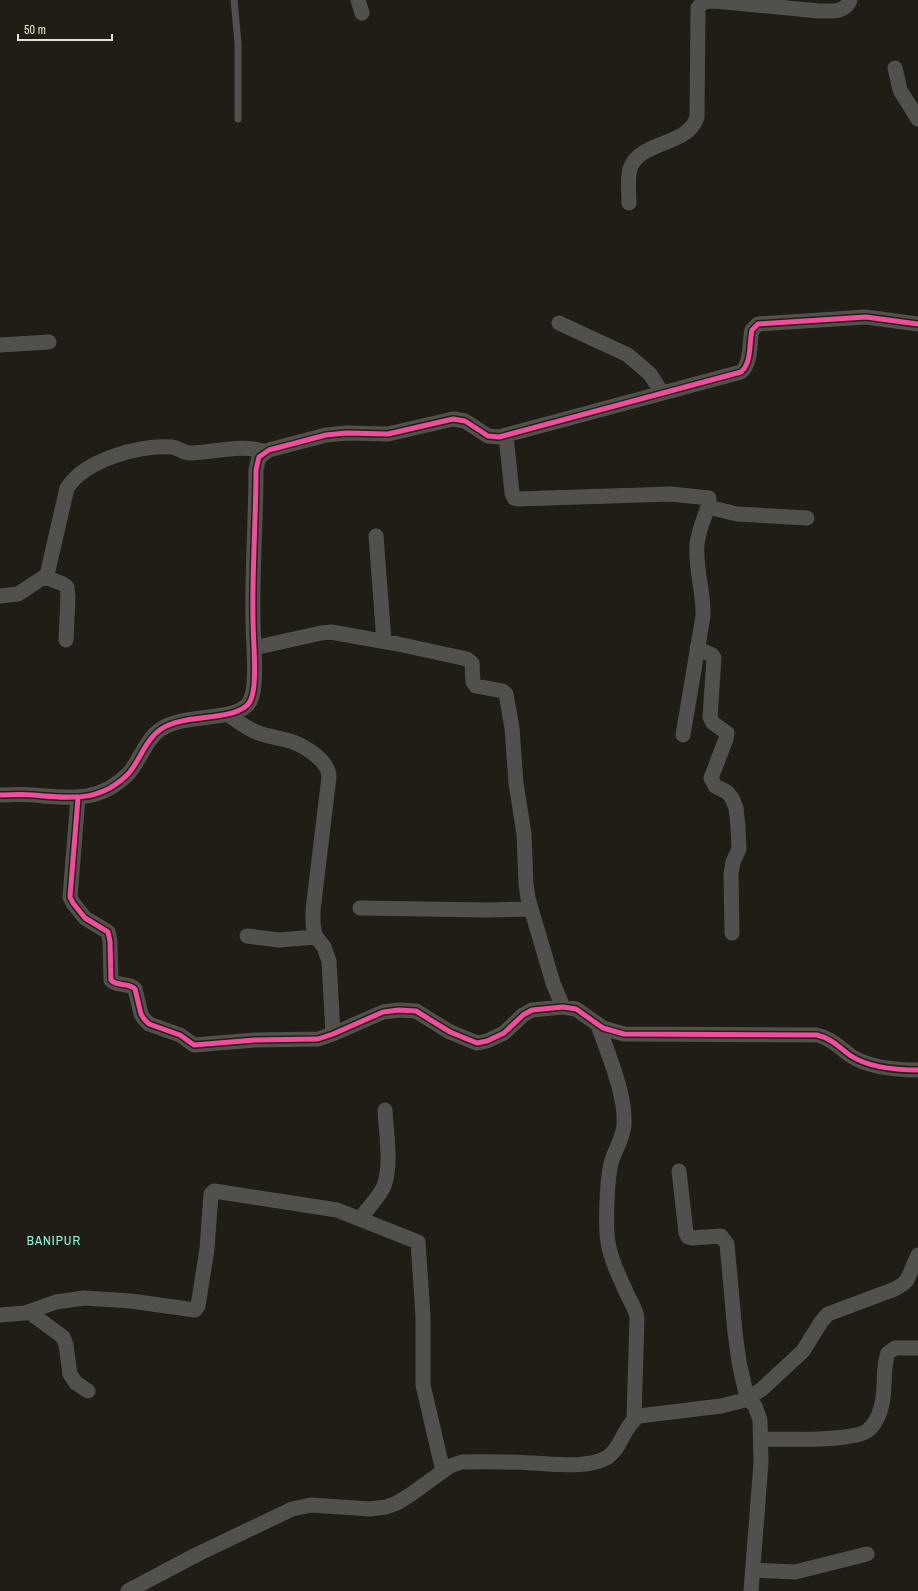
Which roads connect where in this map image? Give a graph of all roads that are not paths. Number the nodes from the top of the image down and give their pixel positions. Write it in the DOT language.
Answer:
graph roads {
  1 [pos="234,0"];
  2 [pos="850,0"];
  3 [pos="895,68"];
  4 [pos="238,119"];
  5 [pos="918,119"];
  6 [pos="629,203"];
  7 [pos="559,323"];
  8 [pos="918,324"];
  9 [pos="49,342"];
  10 [pos="0,345"];
  11 [pos="662,393"];
  12 [pos="506,436"];
  13 [pos="266,452"];
  14 [pos="708,507"];
  15 [pos="807,518"];
  16 [pos="376,536"];
  17 [pos="45,577"];
  18 [pos="0,596"];
  19 [pos="66,640"];
  20 [pos="384,641"];
  21 [pos="254,648"];
  22 [pos="697,648"];
  23 [pos="227,714"];
  24 [pos="683,736"];
  25 [pos="0,795"];
  26 [pos="78,798"];
  27 [pos="360,908"];
  28 [pos="531,909"];
  29 [pos="732,933"];
  30 [pos="247,936"];
  31 [pos="316,937"];
  32 [pos="563,1007"];
  33 [pos="598,1025"];
  34 [pos="334,1034"];
  35 [pos="918,1070"];
  36 [pos="385,1110"];
  37 [pos="679,1171"];
  38 [pos="360,1219"];
  39 [pos="918,1255"];
  40 [pos="29,1312"];
  41 [pos="0,1315"];
  42 [pos="918,1348"];
  43 [pos="88,1390"];
  44 [pos="747,1398"];
  45 [pos="634,1419"];
  46 [pos="761,1439"];
  47 [pos="443,1471"];
  48 [pos="866,1554"];
  49 [pos="753,1570"];
  50 [pos="128,1591"];
  51 [pos="751,1591"];
  1 -- 4 [label="lane"];
  2 -- 6 [label="street"];
  3 -- 5 [label="street"];
  7 -- 11 [label="street"];
  8 -- 11 [label="street"];
  9 -- 10 [label="street"];
  11 -- 12 [label="street"];
  12 -- 13 [label="street"];
  12 -- 14 [label="street"];
  13 -- 17 [label="street"];
  13 -- 21 [label="street"];
  14 -- 15 [label="street"];
  14 -- 22 [label="street"];
  16 -- 20 [label="street"];
  17 -- 18 [label="street"];
  17 -- 19 [label="street"];
  20 -- 21 [label="street"];
  20 -- 28 [label="street"];
  21 -- 23 [label="street"];
  22 -- 24 [label="street"];
  22 -- 29 [label="street"];
  23 -- 26 [label="street"];
  23 -- 31 [label="street"];
  25 -- 26 [label="street"];
  26 -- 34 [label="street"];
  27 -- 28 [label="street"];
  28 -- 32 [label="street"];
  30 -- 31 [label="street"];
  31 -- 34 [label="street"];
  32 -- 33 [label="street"];
  32 -- 34 [label="street"];
  33 -- 35 [label="street"];
  33 -- 45 [label="street"];
  36 -- 38 [label="street"];
  37 -- 44 [label="street"];
  38 -- 40 [label="street"];
  38 -- 47 [label="street"];
  39 -- 44 [label="street"];
  40 -- 41 [label="street"];
  40 -- 43 [label="street"];
  42 -- 46 [label="street"];
  44 -- 45 [label="street"];
  44 -- 46 [label="street"];
  45 -- 47 [label="street"];
  46 -- 49 [label="street"];
  47 -- 50 [label="street"];
  48 -- 49 [label="street"];
  49 -- 51 [label="street"];
}
